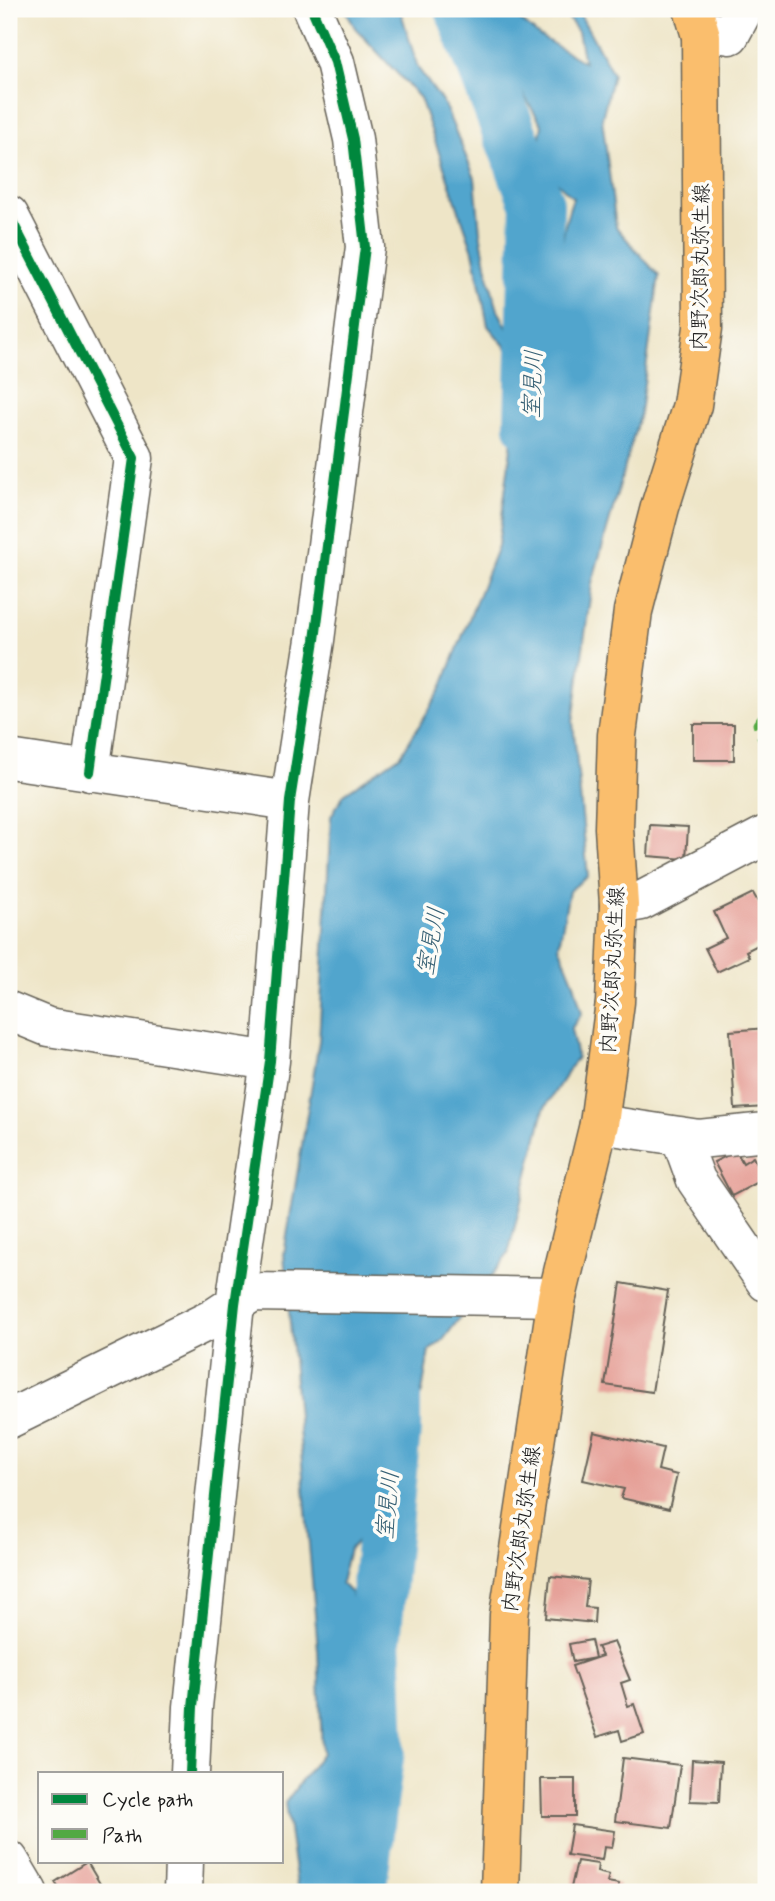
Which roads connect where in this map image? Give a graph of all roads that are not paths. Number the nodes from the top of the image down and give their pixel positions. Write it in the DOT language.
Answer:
graph roads {
  1 [pos="312,9"];
  2 [pos="744,9"];
  3 [pos="697,22"];
  4 [pos="9,215"];
  5 [pos="9,759"];
  6 [pos="90,772"];
  7 [pos="290,801"];
  8 [pos="766,835"];
  9 [pos="620,905"];
  10 [pos="9,1011"];
  11 [pos="270,1061"];
  12 [pos="599,1124"];
  13 [pos="766,1132"];
  14 [pos="680,1136"];
  15 [pos="766,1282"];
  16 [pos="244,1298"];
  17 [pos="546,1298"];
  18 [pos="9,1419"];
  19 [pos="190,1772"];
  20 [pos="9,1860"];
  21 [pos="184,1862"];
  22 [pos="28,1892"];
  23 [pos="183,1892"];
  24 [pos="500,1892"];
  1 -- 7 [label="street"];
  2 -- 3 [label="street"];
  3 -- 9 [label="main road, 内野次郎丸弥生線"];
  4 -- 6 [label="street"];
  5 -- 6 [label="street"];
  6 -- 7 [label="street"];
  7 -- 11 [label="street"];
  8 -- 9 [label="street"];
  9 -- 12 [label="main road, 内野次郎丸弥生線"];
  10 -- 11 [label="street"];
  11 -- 16 [label="street"];
  12 -- 14 [label="street"];
  12 -- 17 [label="main road, 内野次郎丸弥生線"];
  13 -- 14 [label="street"];
  14 -- 15 [label="street"];
  16 -- 17 [label="street"];
  16 -- 18 [label="street"];
  16 -- 19 [label="street"];
  17 -- 24 [label="main road, 内野次郎丸弥生線"];
  20 -- 22 [label="street"];
  21 -- 23 [label="street"];
}
